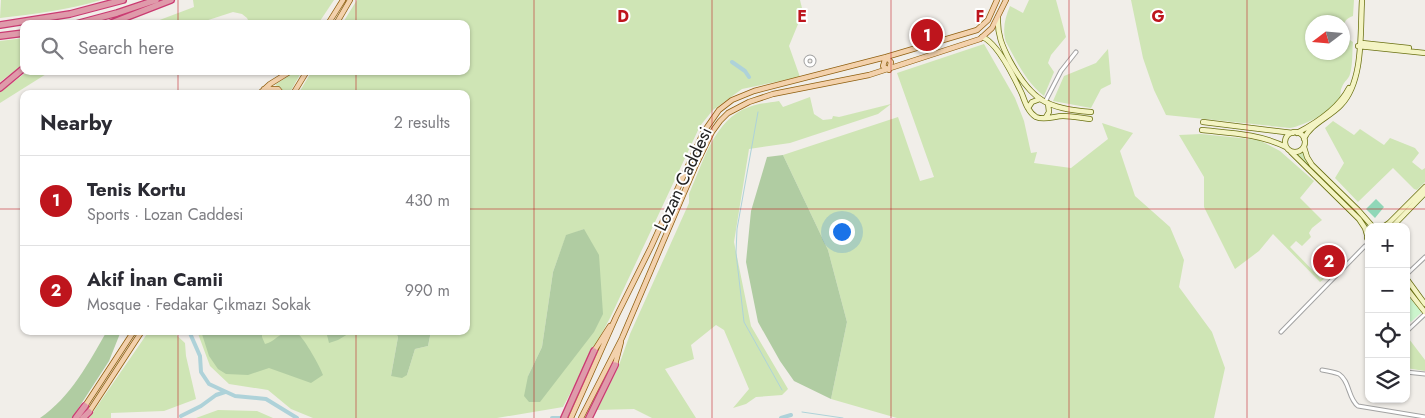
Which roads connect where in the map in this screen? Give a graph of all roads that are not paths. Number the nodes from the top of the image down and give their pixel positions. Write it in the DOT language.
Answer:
graph roads {
  1 [pos="123,0"];
  2 [pos="156,0"];
  3 [pos="171,0"];
  4 [pos="343,0"];
  5 [pos="350,0"];
  6 [pos="997,0"];
  7 [pos="1006,0"];
  8 [pos="1360,0"];
  9 [pos="998,17"];
  10 [pos="35,20"];
  11 [pos="91,20"];
  12 [pos="119,20"];
  13 [pos="330,20"];
  14 [pos="338,20"];
  15 [pos="20,22"];
  16 [pos="0,25"];
  17 [pos="20,34"];
  18 [pos="0,36"];
  19 [pos="982,37"];
  20 [pos="1358,44"];
  21 [pos="1076,52"];
  22 [pos="1425,52"];
  23 [pos="886,57"];
  24 [pos="889,70"];
  25 [pos="20,71"];
  26 [pos="285,75"];
  27 [pos="305,75"];
  28 [pos="0,87"];
  29 [pos="264,89"];
  30 [pos="279,90"];
  31 [pos="295,90"];
  32 [pos="1040,98"];
  33 [pos="1047,102"];
  34 [pos="1028,108"];
  35 [pos="1091,112"];
  36 [pos="1045,118"];
  37 [pos="1090,119"];
  38 [pos="1203,122"];
  39 [pos="1202,130"];
  40 [pos="1295,133"];
  41 [pos="1304,139"];
  42 [pos="1286,147"];
  43 [pos="1304,147"];
  44 [pos="1291,152"];
  45 [pos="1425,187"];
  46 [pos="1425,193"];
  47 [pos="1369,223"];
  48 [pos="1389,223"];
  49 [pos="1396,223"];
  50 [pos="1365,228"];
  51 [pos="1365,243"];
  52 [pos="1425,257"];
  53 [pos="1410,273"];
  54 [pos="1410,283"];
  55 [pos="1410,293"];
  56 [pos="1425,304"];
  57 [pos="1425,313"];
  58 [pos="616,317"];
  59 [pos="1410,328"];
  60 [pos="1281,332"];
  61 [pos="131,335"];
  62 [pos="139,335"];
  63 [pos="622,338"];
  64 [pos="594,351"];
  65 [pos="616,365"];
  66 [pos="1322,370"];
  67 [pos="1410,372"];
  68 [pos="1425,374"];
  69 [pos="85,406"];
  70 [pos="89,412"];
  71 [pos="1425,417"];
  72 [pos="77,418"];
  73 [pos="84,418"];
  74 [pos="564,418"];
  75 [pos="571,418"];
  76 [pos="581,418"];
  77 [pos="588,418"];
  1 -- 10 [label="highway"];
  2 -- 11 [label="highway"];
  3 -- 12 [label="highway"];
  4 -- 13 [label="main road"];
  5 -- 14 [label="main road"];
  6 -- 23 [label="main road, Lozan Caddesi"];
  7 -- 9 [label="main road"];
  8 -- 20 [label="street"];
  9 -- 19 [label="main road"];
  9 -- 32 [label="street"];
  15 -- 16 [label="highway"];
  17 -- 18 [label="highway"];
  19 -- 24 [label="main road, Lozan Caddesi"];
  19 -- 34 [label="street"];
  20 -- 22 [label="street"];
  20 -- 40 [label="street"];
  20 -- 41 [label="street"];
  21 -- 33 [label="street"];
  23 -- 24 [label="main road"];
  23 -- 24 [label="main road"];
  23 -- 58 [label="main road, Lozan Caddesi"];
  24 -- 63 [label="main road, Lozan Caddesi"];
  25 -- 28 [label="highway"];
  26 -- 29 [label="main road"];
  27 -- 31 [label="main road"];
  29 -- 30 [label="main road"];
  32 -- 33 [label="street"];
  32 -- 34 [label="street"];
  33 -- 35 [label="street"];
  33 -- 36 [label="street"];
  34 -- 36 [label="street"];
  36 -- 37 [label="street"];
  38 -- 40 [label="street"];
  39 -- 42 [label="street"];
  40 -- 41 [label="street"];
  40 -- 42 [label="street"];
  41 -- 43 [label="street"];
  42 -- 44 [label="street"];
  43 -- 44 [label="street"];
  43 -- 47 [label="street"];
  44 -- 50 [label="street"];
  45 -- 48 [label="street"];
  46 -- 49 [label="street"];
  51 -- 60 [label="street"];
  52 -- 53 [label="street"];
  54 -- 56 [label="street"];
  55 -- 57 [label="street"];
  57 -- 59 [label="street"];
  58 -- 64 [label="main road"];
  58 -- 75 [label="main road, Lozan Caddesi"];
  61 -- 69 [label="main road"];
  62 -- 70 [label="main road"];
  63 -- 65 [label="main road"];
  63 -- 76 [label="main road, Lozan Caddesi"];
  64 -- 74 [label="highway"];
  65 -- 77 [label="highway"];
  66 -- 71 [label="street"];
  67 -- 68 [label="street"];
  69 -- 72 [label="highway"];
  70 -- 73 [label="highway"];
}
